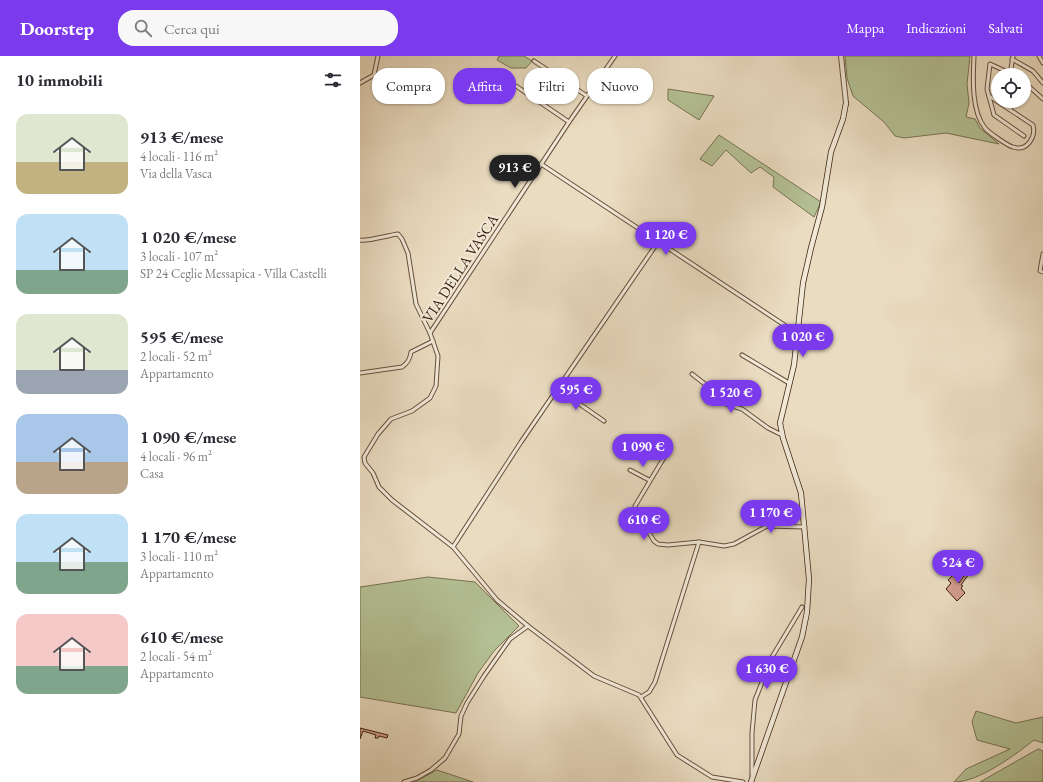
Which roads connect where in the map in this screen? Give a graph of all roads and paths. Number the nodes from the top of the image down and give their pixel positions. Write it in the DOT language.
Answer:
graph roads {
  1 [pos="378,56"];
  2 [pos="615,56"];
  3 [pos="841,56"];
  4 [pos="974,56"];
  5 [pos="1039,56"];
  6 [pos="1012,57"];
  7 [pos="534,61"];
  8 [pos="1043,63"];
  9 [pos="607,68"];
  10 [pos="998,68"];
  11 [pos="1011,68"];
  12 [pos="360,82"];
  13 [pos="1043,83"];
  14 [pos="516,86"];
  15 [pos="1031,88"];
  16 [pos="587,96"];
  17 [pos="989,96"];
  18 [pos="1043,99"];
  19 [pos="846,103"];
  20 [pos="1010,110"];
  21 [pos="569,122"];
  22 [pos="1024,136"];
  23 [pos="541,164"];
  24 [pos="360,240"];
  25 [pos="658,242"];
  26 [pos="1043,254"];
  27 [pos="1043,272"];
  28 [pos="430,333"];
  29 [pos="798,335"];
  30 [pos="433,341"];
  31 [pos="742,355"];
  32 [pos="360,373"];
  33 [pos="692,374"];
  34 [pos="789,383"];
  35 [pos="558,389"];
  36 [pos="604,421"];
  37 [pos="782,435"];
  38 [pos="665,456"];
  39 [pos="630,470"];
  40 [pos="649,480"];
  41 [pos="805,527"];
  42 [pos="699,542"];
  43 [pos="453,547"];
  44 [pos="802,607"];
  45 [pos="800,612"];
  46 [pos="807,612"];
  47 [pos="528,626"];
  48 [pos="641,697"];
  49 [pos="751,780"];
  50 [pos="404,782"];
  51 [pos="744,782"];
  1 -- 12 [label="street"];
  2 -- 9 [label="street, VIA DELLA VASCA"];
  3 -- 19 [label="street"];
  4 -- 20 [label="street"];
  5 -- 8 [label="street"];
  6 -- 11 [label="street"];
  6 -- 13 [label="street"];
  7 -- 16 [label="street"];
  10 -- 17 [label="street"];
  14 -- 21 [label="street"];
  15 -- 18 [label="street"];
  16 -- 21 [label="street, VIA DELLA VASCA"];
  17 -- 20 [label="street"];
  17 -- 22 [label="street"];
  19 -- 29 [label="main road"];
  21 -- 23 [label="street, VIA DELLA VASCA"];
  23 -- 25 [label="street"];
  23 -- 28 [label="street, VIA DELLA VASCA"];
  24 -- 28 [label="street"];
  25 -- 29 [label="street"];
  25 -- 35 [label="street"];
  26 -- 27 [label="street"];
  28 -- 30 [label="street"];
  29 -- 34 [label="main road"];
  30 -- 32 [label="street"];
  30 -- 43 [label="street"];
  31 -- 34 [label="street"];
  33 -- 37 [label="street"];
  34 -- 37 [label="main road"];
  35 -- 36 [label="street"];
  35 -- 43 [label="street"];
  37 -- 41 [label="main road"];
  38 -- 40 [label="street"];
  39 -- 40 [label="street"];
  40 -- 42 [label="street"];
  41 -- 42 [label="street"];
  41 -- 46 [label="main road"];
  42 -- 48 [label="street"];
  43 -- 47 [label="street"];
  44 -- 45 [label="street"];
  45 -- 46 [label="street"];
  45 -- 49 [label="street"];
  46 -- 49 [label="main road"];
  47 -- 48 [label="street"];
  47 -- 50 [label="street"];
  48 -- 51 [label="street"];
}
